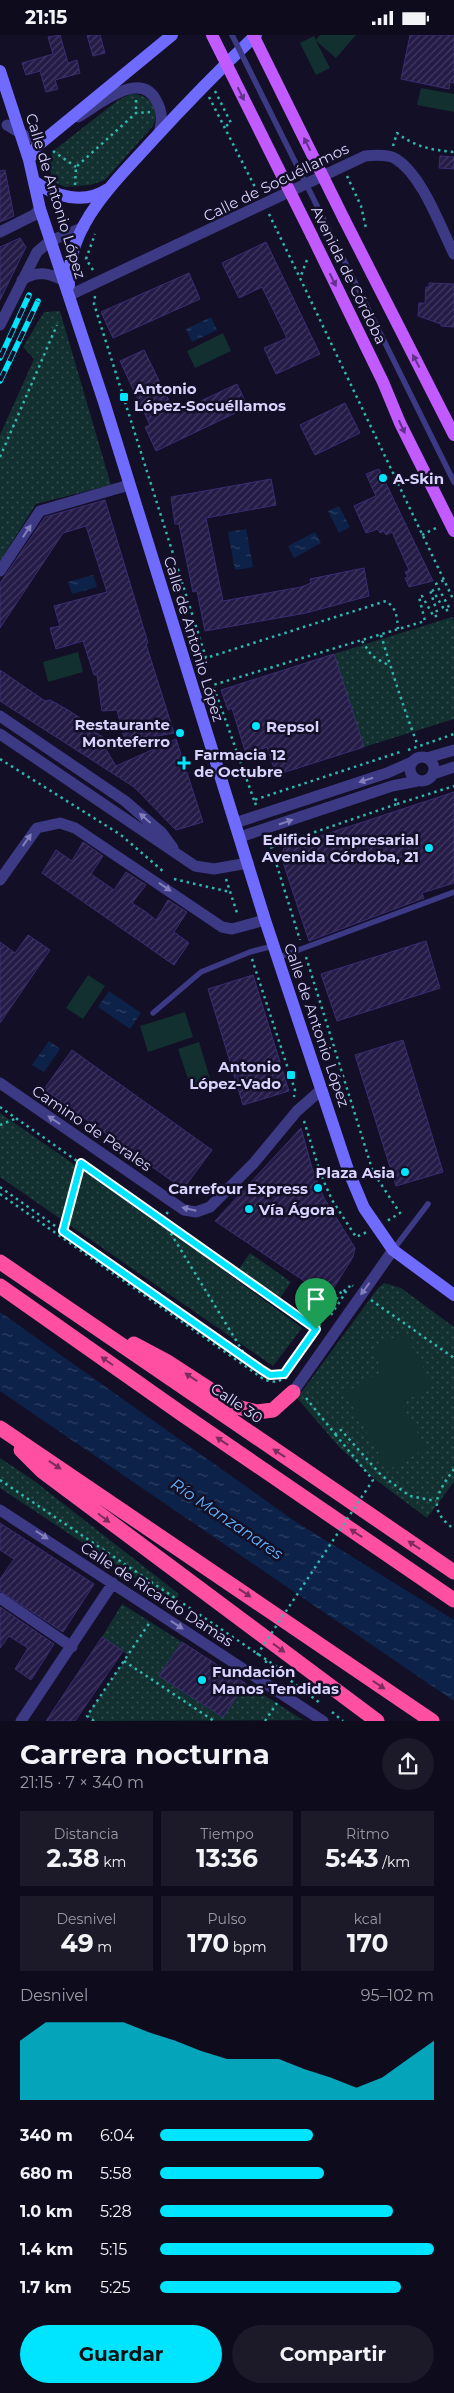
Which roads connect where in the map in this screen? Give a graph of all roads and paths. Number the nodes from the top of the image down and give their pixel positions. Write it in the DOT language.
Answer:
graph roads {
  1 [pos="212,35"];
  2 [pos="232,35"];
  3 [pos="255,35"];
  4 [pos="170,36"];
  5 [pos="0,71"];
  6 [pos="209,87"];
  7 [pos="211,101"];
  8 [pos="161,110"];
  9 [pos="13,112"];
  10 [pos="70,121"];
  11 [pos="4,127"];
  12 [pos="224,127"];
  13 [pos="20,133"];
  14 [pos="159,134"];
  15 [pos="45,139"];
  16 [pos="392,147"];
  17 [pos="53,151"];
  18 [pos="454,151"];
  19 [pos="29,160"];
  20 [pos="76,167"];
  21 [pos="347,175"];
  22 [pos="34,181"];
  23 [pos="75,186"];
  24 [pos="111,187"];
  25 [pos="260,198"];
  26 [pos="40,209"];
  27 [pos="261,217"];
  28 [pos="98,226"];
  29 [pos="84,227"];
  30 [pos="366,229"];
  31 [pos="0,232"];
  32 [pos="50,241"];
  33 [pos="454,254"];
  34 [pos="307,260"];
  35 [pos="300,277"];
  36 [pos="22,280"];
  37 [pos="65,281"];
  38 [pos="100,287"];
  39 [pos="70,295"];
  40 [pos="0,325"];
  41 [pos="57,325"];
  42 [pos="454,435"];
  43 [pos="0,457"];
  44 [pos="454,482"];
  45 [pos="129,485"];
  46 [pos="438,527"];
  47 [pos="454,531"];
  48 [pos="422,535"];
  49 [pos="0,571"];
  50 [pos="444,580"];
  51 [pos="454,601"];
  52 [pos="398,629"];
  53 [pos="381,635"];
  54 [pos="362,641"];
  55 [pos="392,666"];
  56 [pos="0,716"];
  57 [pos="0,734"];
  58 [pos="418,746"];
  59 [pos="454,749"];
  60 [pos="427,758"];
  61 [pos="0,759"];
  62 [pos="412,762"];
  63 [pos="454,767"];
  64 [pos="433,774"];
  65 [pos="417,781"];
  66 [pos="454,786"];
  67 [pos="254,800"];
  68 [pos="397,804"];
  69 [pos="235,823"];
  70 [pos="240,837"];
  71 [pos="176,854"];
  72 [pos="248,863"];
  73 [pos="226,879"];
  74 [pos="0,880"];
  75 [pos="454,891"];
  76 [pos="230,892"];
  77 [pos="239,919"];
  78 [pos="265,920"];
  79 [pos="275,952"];
  80 [pos="153,1013"];
  81 [pos="0,1083"];
  82 [pos="322,1089"];
  83 [pos="0,1107"];
  84 [pos="17,1118"];
  85 [pos="0,1125"];
  86 [pos="81,1163"];
  87 [pos="0,1187"];
  88 [pos="0,1194"];
  89 [pos="428,1204"];
  90 [pos="162,1219"];
  91 [pos="63,1231"];
  92 [pos="393,1250"];
  93 [pos="0,1262"];
  94 [pos="0,1286"];
  95 [pos="346,1291"];
  96 [pos="454,1295"];
  97 [pos="360,1296"];
  98 [pos="68,1310"];
  99 [pos="316,1329"];
  100 [pos="308,1349"];
  101 [pos="454,1358"];
  102 [pos="249,1361"];
  103 [pos="293,1371"];
  104 [pos="298,1393"];
  105 [pos="0,1429"];
  106 [pos="335,1434"];
  107 [pos="454,1469"];
  108 [pos="0,1480"];
  109 [pos="436,1501"];
  110 [pos="0,1510"];
  111 [pos="454,1529"];
  112 [pos="454,1572"];
  113 [pos="113,1583"];
  114 [pos="0,1598"];
  115 [pos="454,1600"];
  116 [pos="152,1618"];
  117 [pos="72,1647"];
  118 [pos="124,1661"];
  119 [pos="309,1689"];
  120 [pos="279,1700"];
  121 [pos="21,1721"];
  122 [pos="94,1721"];
  123 [pos="214,1721"];
  124 [pos="265,1721"];
  125 [pos="323,1721"];
  126 [pos="343,1721"];
  127 [pos="377,1721"];
  128 [pos="432,1721"];
  1 -- 47 [label="main road, Avenida de Córdoba, one-way, bridge"];
  2 -- 44 [label="lane, Avenida de Córdoba, bridge"];
  3 -- 6 [label="street"];
  42 -- 3 [label="main road, Avenida de Córdoba, one-way, bridge"];
  4 -- 10 [label="street"];
  5 -- 9 [label="street, Calle de Antonio López"];
  6 -- 12 [label="path"];
  6 -- 14 [label="street"];
  7 -- 12 [label="path"];
  8 -- 10 [label="street"];
  8 -- 14 [label="street"];
  8 -- 20 [label="path"];
  9 -- 11 [label="street"];
  9 -- 13 [label="street, Calle de Antonio López"];
  10 -- 15 [label="street"];
  11 -- 13 [label="street"];
  12 -- 25 [label="path"];
  13 -- 15 [label="street"];
  13 -- 19 [label="street, Calle de Antonio López"];
  14 -- 24 [label="street"];
  15 -- 19 [label="street"];
  16 -- 18 [label="path"];
  17 -- 20 [label="path"];
  19 -- 22 [label="street, Calle de Antonio López"];
  20 -- 23 [label="path"];
  21 -- 30 [label="path"];
  22 -- 24 [label="street"];
  22 -- 26 [label="street, Calle de Antonio López"];
  24 -- 29 [label="street"];
  26 -- 31 [label="street"];
  26 -- 32 [label="street, Calle de Antonio López"];
  27 -- 35 [label="path"];
  28 -- 38 [label="path"];
  29 -- 32 [label="street"];
  29 -- 39 [label="street"];
  32 -- 36 [label="street"];
  32 -- 37 [label="street, Calle de Antonio López"];
  33 -- 38 [label="street, Calle de Socuéllamos"];
  34 -- 35 [label="path"];
  35 -- 48 [label="path"];
  36 -- 37 [label="street"];
  36 -- 40 [label="street"];
  37 -- 39 [label="street, Calle de Antonio López"];
  38 -- 39 [label="street, Calle de Socuéllamos"];
  38 -- 52 [label="path"];
  39 -- 45 [label="street, Calle de Antonio López"];
  41 -- 43 [label="path"];
  49 -- 45 [label="street, one-way"];
  45 -- 69 [label="street, Calle de Antonio López"];
  46 -- 48 [label="path"];
  48 -- 50 [label="path"];
  50 -- 51 [label="path"];
  50 -- 52 [label="path"];
  52 -- 53 [label="path"];
  53 -- 54 [label="path"];
  53 -- 55 [label="path"];
  54 -- 55 [label="path"];
  54 -- 67 [label="path"];
  55 -- 58 [label="path"];
  71 -- 56 [label="street, one-way"];
  57 -- 71 [label="street"];
  59 -- 60 [label="street"];
  60 -- 62 [label="street"];
  60 -- 64 [label="street"];
  61 -- 76 [label="path"];
  62 -- 65 [label="street"];
  62 -- 69 [label="street, one-way"];
  63 -- 64 [label="street"];
  64 -- 65 [label="street"];
  70 -- 65 [label="street, one-way"];
  66 -- 68 [label="path"];
  69 -- 70 [label="street, Calle de Antonio López"];
  70 -- 72 [label="street, Calle de Antonio López"];
  71 -- 72 [label="street"];
  72 -- 78 [label="street, Calle de Antonio López"];
  73 -- 76 [label="path"];
  74 -- 78 [label="street, one-way"];
  75 -- 79 [label="lane"];
  76 -- 77 [label="path"];
  78 -- 79 [label="street, Calle de Antonio López"];
  79 -- 80 [label="lane"];
  79 -- 82 [label="street, Calle de Antonio López"];
  82 -- 81 [label="street, Camino de Perales, one-way"];
  82 -- 92 [label="street, Calle de Antonio López"];
  83 -- 84 [label="path"];
  84 -- 85 [label="path"];
  84 -- 86 [label="path"];
  86 -- 90 [label="path"];
  86 -- 91 [label="path"];
  87 -- 91 [label="path"];
  88 -- 103 [label="path"];
  89 -- 92 [label="lane"];
  90 -- 99 [label="path"];
  90 -- 102 [label="path"];
  91 -- 102 [label="path"];
  92 -- 96 [label="street, Calle de Antonio López"];
  92 -- 97 [label="street, one-way"];
  93 -- 98 [label="highway, Calle 30"];
  115 -- 94 [label="highway, one-way"];
  95 -- 97 [label="path"];
  95 -- 97 [label="path"];
  95 -- 99 [label="path"];
  95 -- 100 [label="path"];
  97 -- 101 [label="path"];
  97 -- 104 [label="street"];
  104 -- 98 [label="highway, one-way"];
  112 -- 98 [label="highway, Calle 30, one-way"];
  99 -- 102 [label="path"];
  104 -- 106 [label="path"];
  105 -- 127 [label="highway, one-way"];
  105 -- 128 [label="highway, one-way"];
  106 -- 109 [label="path"];
  106 -- 126 [label="path, bridge"];
  107 -- 109 [label="path"];
  108 -- 119 [label="path"];
  109 -- 111 [label="path"];
  110 -- 113 [label="street, Calle de Ricardo Damas, one-way"];
  113 -- 117 [label="street"];
  113 -- 125 [label="street, Calle de Ricardo Damas, one-way"];
  114 -- 117 [label="street"];
  116 -- 118 [label="path"];
  117 -- 121 [label="street"];
  118 -- 122 [label="path"];
  118 -- 123 [label="path"];
  120 -- 124 [label="path"];
}
